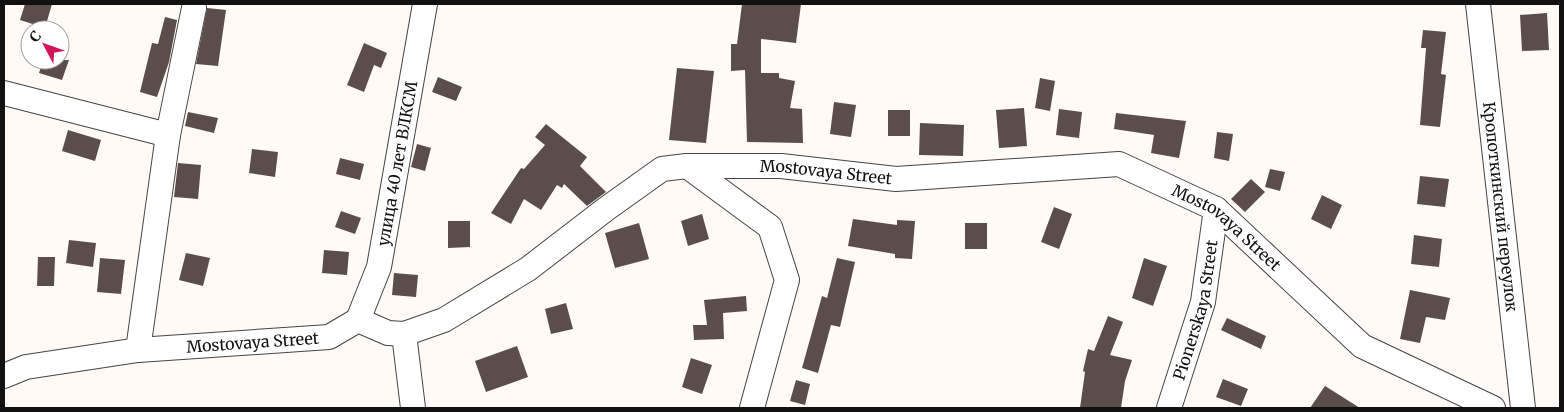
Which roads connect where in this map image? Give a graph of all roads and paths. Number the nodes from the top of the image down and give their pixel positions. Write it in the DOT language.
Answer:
graph roads {
  1 [pos="425,4"];
  2 [pos="1478,4"];
  3 [pos="194,8"];
  4 [pos="4,93"];
  5 [pos="168,135"];
  6 [pos="687,166"];
  7 [pos="1216,209"];
  8 [pos="358,320"];
  9 [pos="404,334"];
  10 [pos="138,350"];
  11 [pos="4,376"];
  12 [pos="413,408"];
  13 [pos="752,408"];
  14 [pos="1169,408"];
  15 [pos="1493,408"];
  16 [pos="1523,408"];
  1 -- 8 [label="street, улица 40 лет ВЛКСМ"];
  2 -- 16 [label="street, Кропоткинский переулок"];
  3 -- 5 [label="street"];
  4 -- 5 [label="street"];
  5 -- 10 [label="street"];
  6 -- 7 [label="street, Mostovaya Street"];
  6 -- 9 [label="street, Mostovaya Street"];
  6 -- 13 [label="street"];
  7 -- 14 [label="street, Pionerskaya Street"];
  7 -- 15 [label="street, Mostovaya Street"];
  8 -- 9 [label="street, Mostovaya Street"];
  8 -- 10 [label="street, Mostovaya Street"];
  9 -- 12 [label="street"];
  10 -- 11 [label="street, Mostovaya Street"];
}
